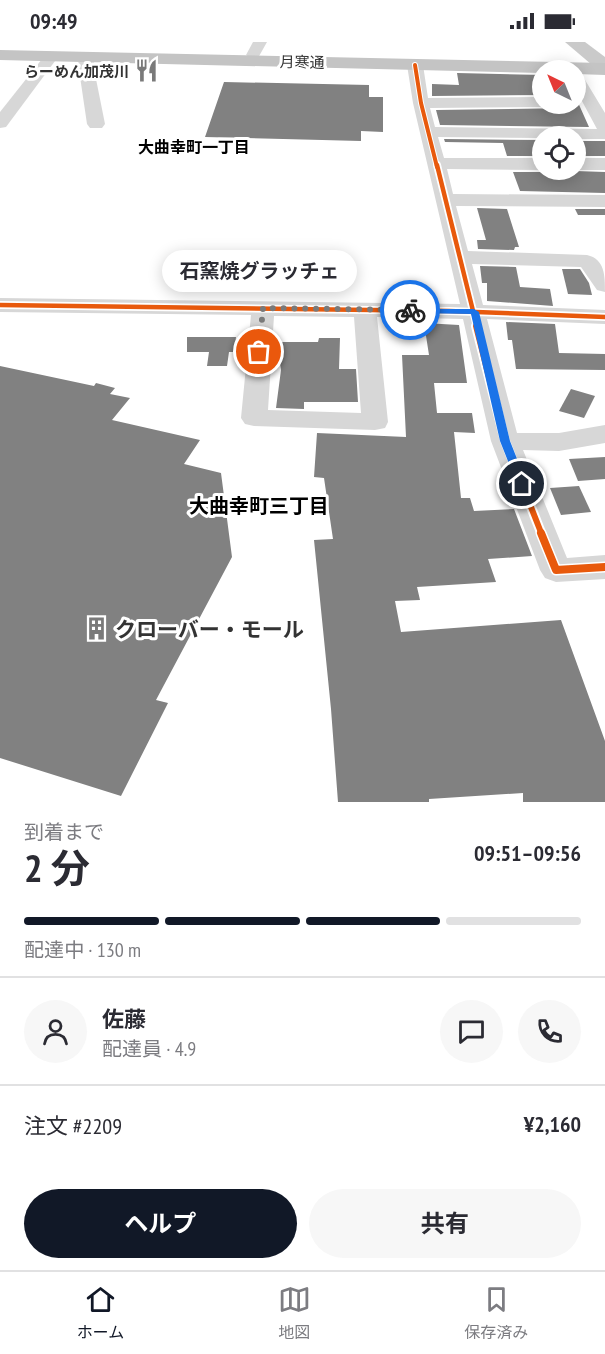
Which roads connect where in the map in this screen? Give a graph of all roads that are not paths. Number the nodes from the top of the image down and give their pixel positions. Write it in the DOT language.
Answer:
graph roads {
  1 [pos="574,42"];
  2 [pos="129,48"];
  3 [pos="57,49"];
  4 [pos="256,49"];
  5 [pos="0,53"];
  6 [pos="91,57"];
  7 [pos="415,65"];
  8 [pos="604,66"];
  9 [pos="532,102"];
  10 [pos="421,103"];
  11 [pos="586,106"];
  12 [pos="0,123"];
  13 [pos="96,124"];
  14 [pos="605,128"];
  15 [pos="429,132"];
  16 [pos="605,134"];
  17 [pos="436,163"];
  18 [pos="532,164"];
  19 [pos="586,164"];
  20 [pos="605,164"];
  21 [pos="446,200"];
  22 [pos="605,201"];
  23 [pos="460,257"];
  24 [pos="605,285"];
  25 [pos="0,304"];
  26 [pos="263,308"];
  27 [pos="365,310"];
  28 [pos="474,312"];
  29 [pos="605,317"];
  30 [pos="605,434"];
  31 [pos="505,441"];
  32 [pos="605,567"];
  1 -- 8 [label="main road"];
  2 -- 3 [label="highway, 月寒通"];
  2 -- 4 [label="highway, 月寒通"];
  3 -- 5 [label="highway, 月寒通"];
  3 -- 6 [label="highway, 月寒通"];
  3 -- 12 [label="street"];
  4 -- 8 [label="highway, 月寒通"];
  6 -- 7 [label="highway, 月寒通"];
  6 -- 13 [label="street"];
  7 -- 8 [label="highway, 月寒通"];
  7 -- 10 [label="street"];
  9 -- 10 [label="street"];
  10 -- 15 [label="street"];
  11 -- 14 [label="street"];
  15 -- 16 [label="street"];
  15 -- 17 [label="street"];
  17 -- 18 [label="street"];
  17 -- 21 [label="street"];
  19 -- 20 [label="street"];
  21 -- 22 [label="street"];
  21 -- 23 [label="street"];
  23 -- 24 [label="street"];
  23 -- 28 [label="street"];
  25 -- 26 [label="street"];
  26 -- 27 [label="street"];
  26 -- 27 [label="street"];
  27 -- 28 [label="street"];
  28 -- 29 [label="street"];
  28 -- 31 [label="street"];
  30 -- 31 [label="street"];
  31 -- 32 [label="street"];
}
